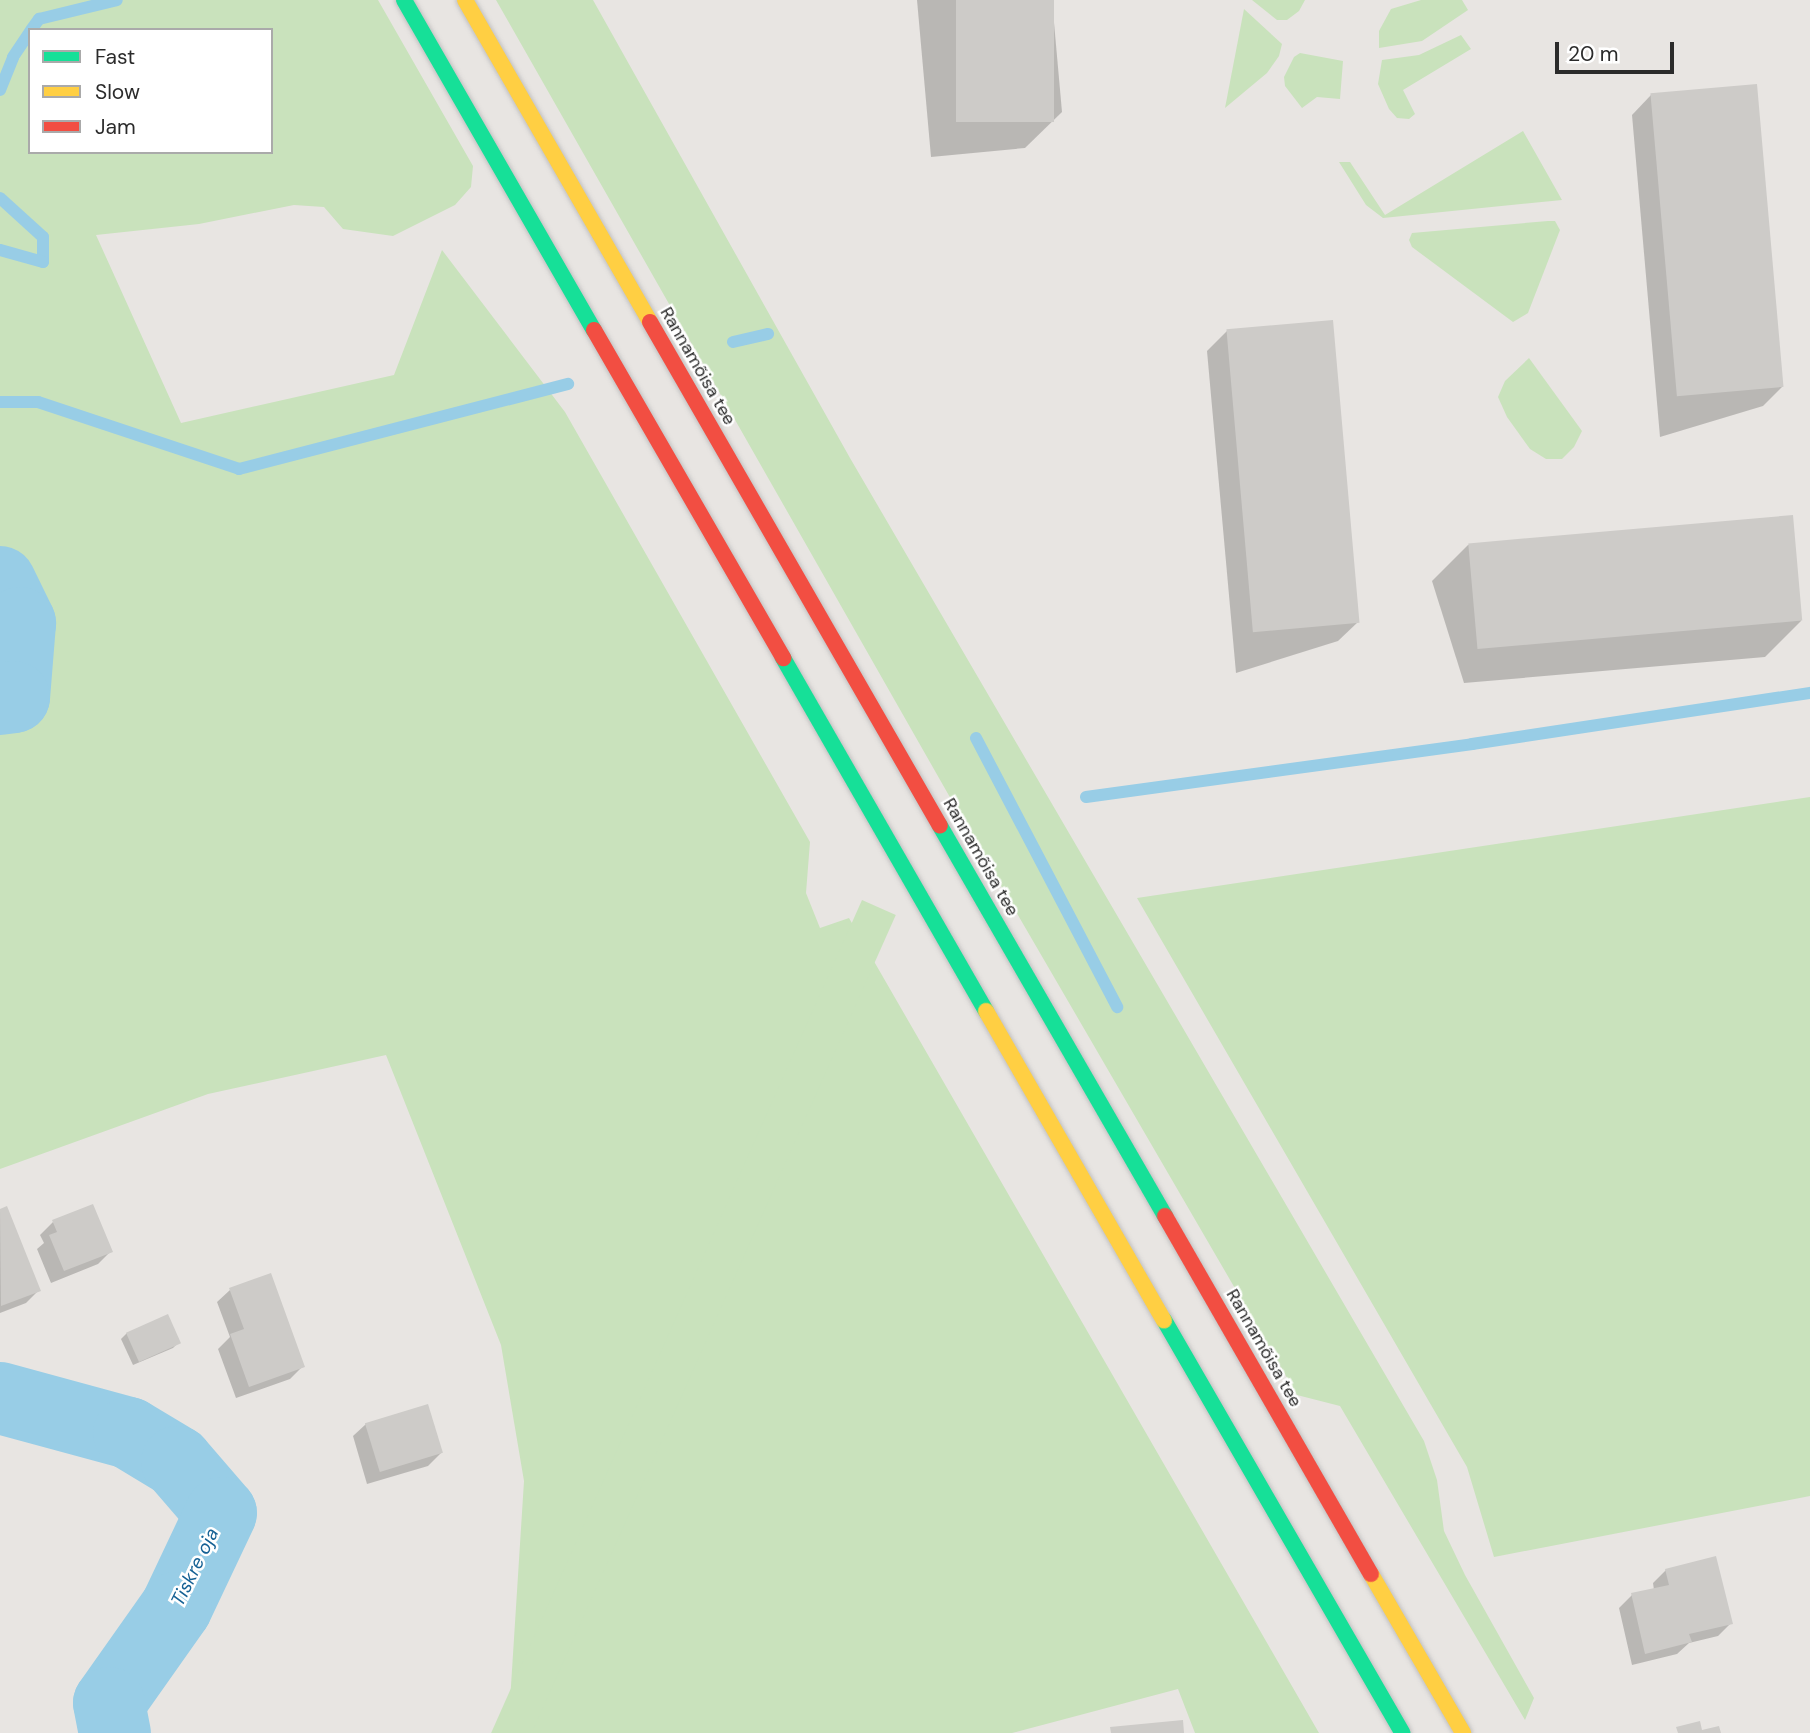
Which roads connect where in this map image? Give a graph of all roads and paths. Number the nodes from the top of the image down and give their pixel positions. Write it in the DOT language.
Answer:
graph roads {
  1 [pos="404,0"];
  2 [pos="465,0"];
  3 [pos="1402,1733"];
  4 [pos="1463,1733"];
  1 -- 3 [label="street"];
  2 -- 4 [label="street, Rannamõisa tee"];
}
